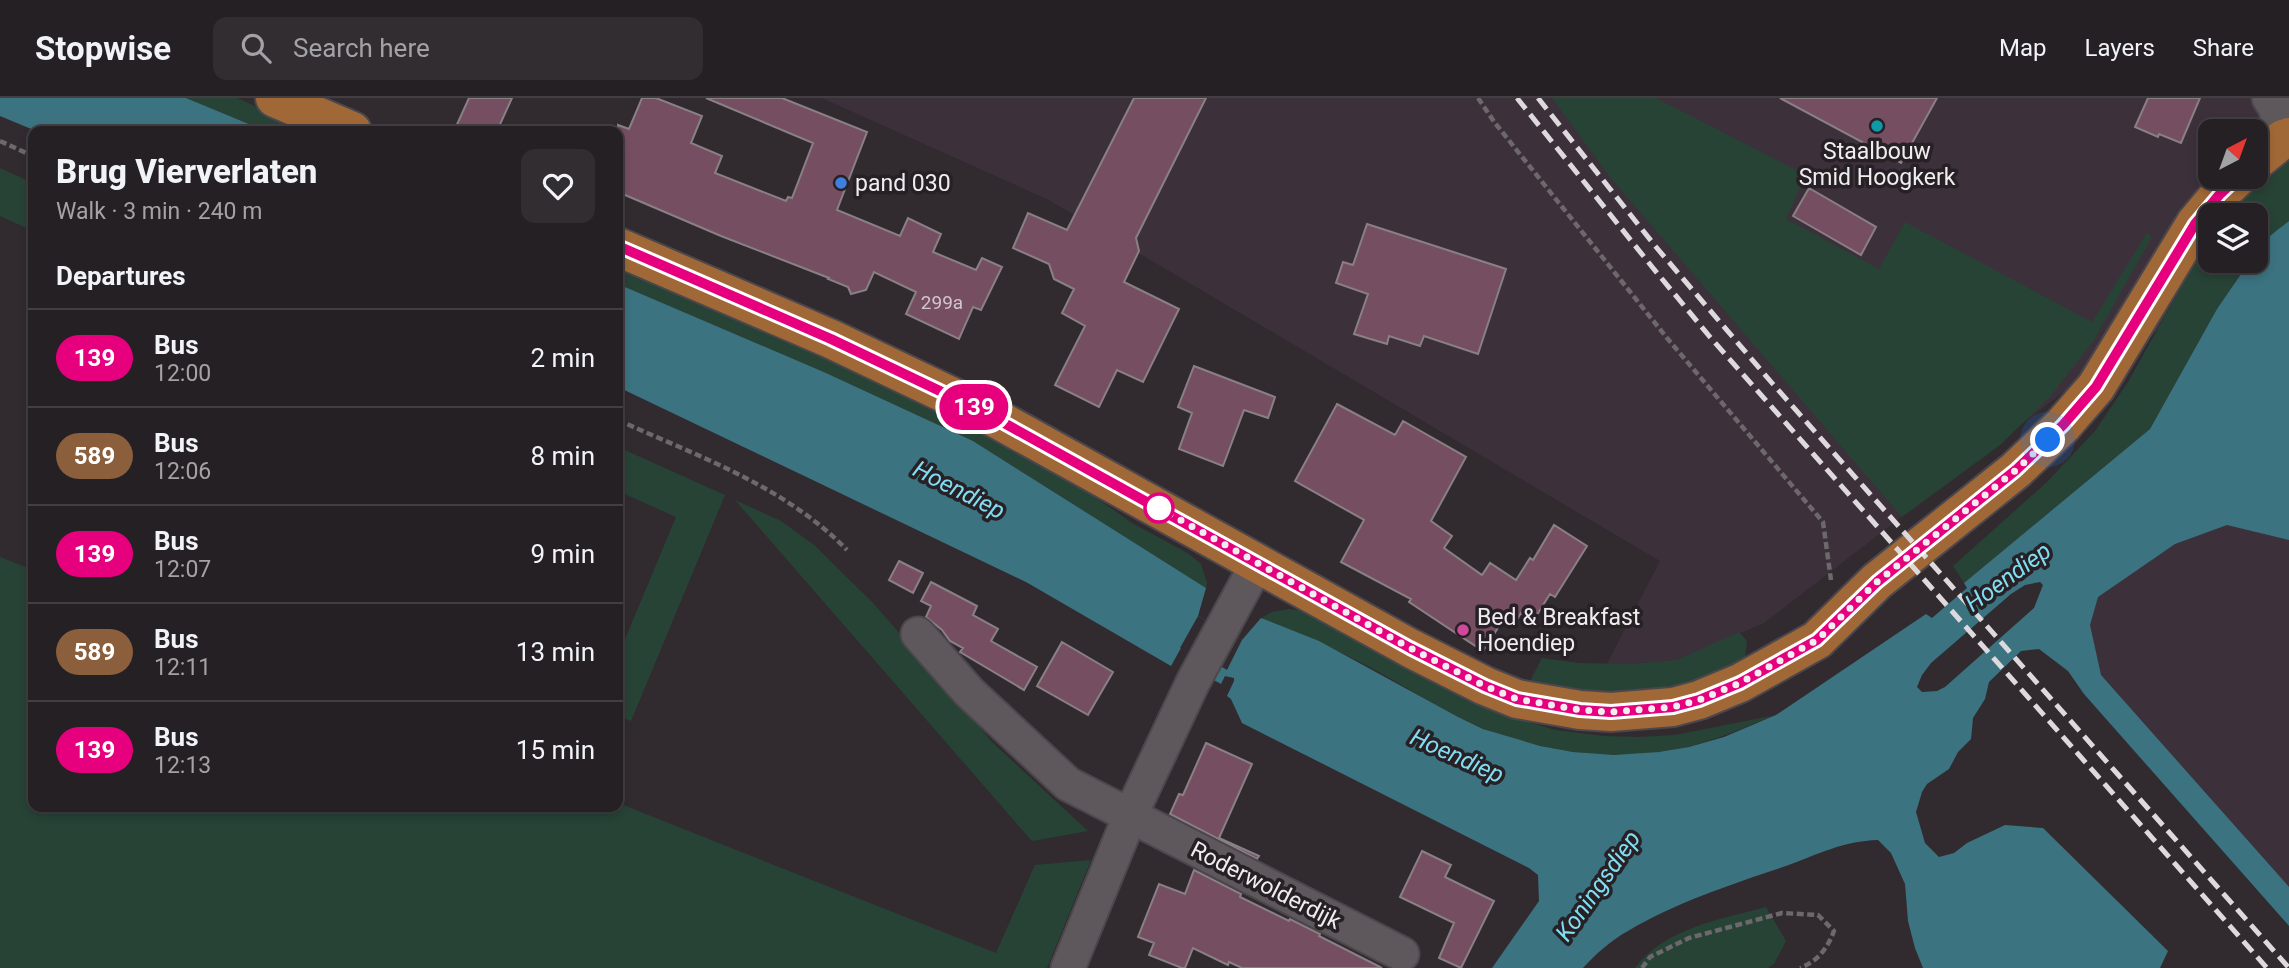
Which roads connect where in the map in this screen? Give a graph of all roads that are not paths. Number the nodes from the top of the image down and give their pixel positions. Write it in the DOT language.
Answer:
graph roads {
  1 [pos="275,98"];
  2 [pos="2269,98"];
  3 [pos="340,126"];
  4 [pos="2276,145"];
  5 [pos="2225,189"];
  6 [pos="623,249"];
  7 [pos="1258,562"];
  8 [pos="918,634"];
  9 [pos="1130,816"];
  10 [pos="1402,954"];
  11 [pos="1068,968"];
  1 -- 3 [label="main road"];
  2 -- 4 [label="street"];
  5 -- 7 [label="main road"];
  6 -- 7 [label="main road"];
  7 -- 9 [label="street"];
  8 -- 9 [label="street, Roderwolderdijk"];
  9 -- 10 [label="street, Roderwolderdijk"];
  9 -- 11 [label="street"];
}
